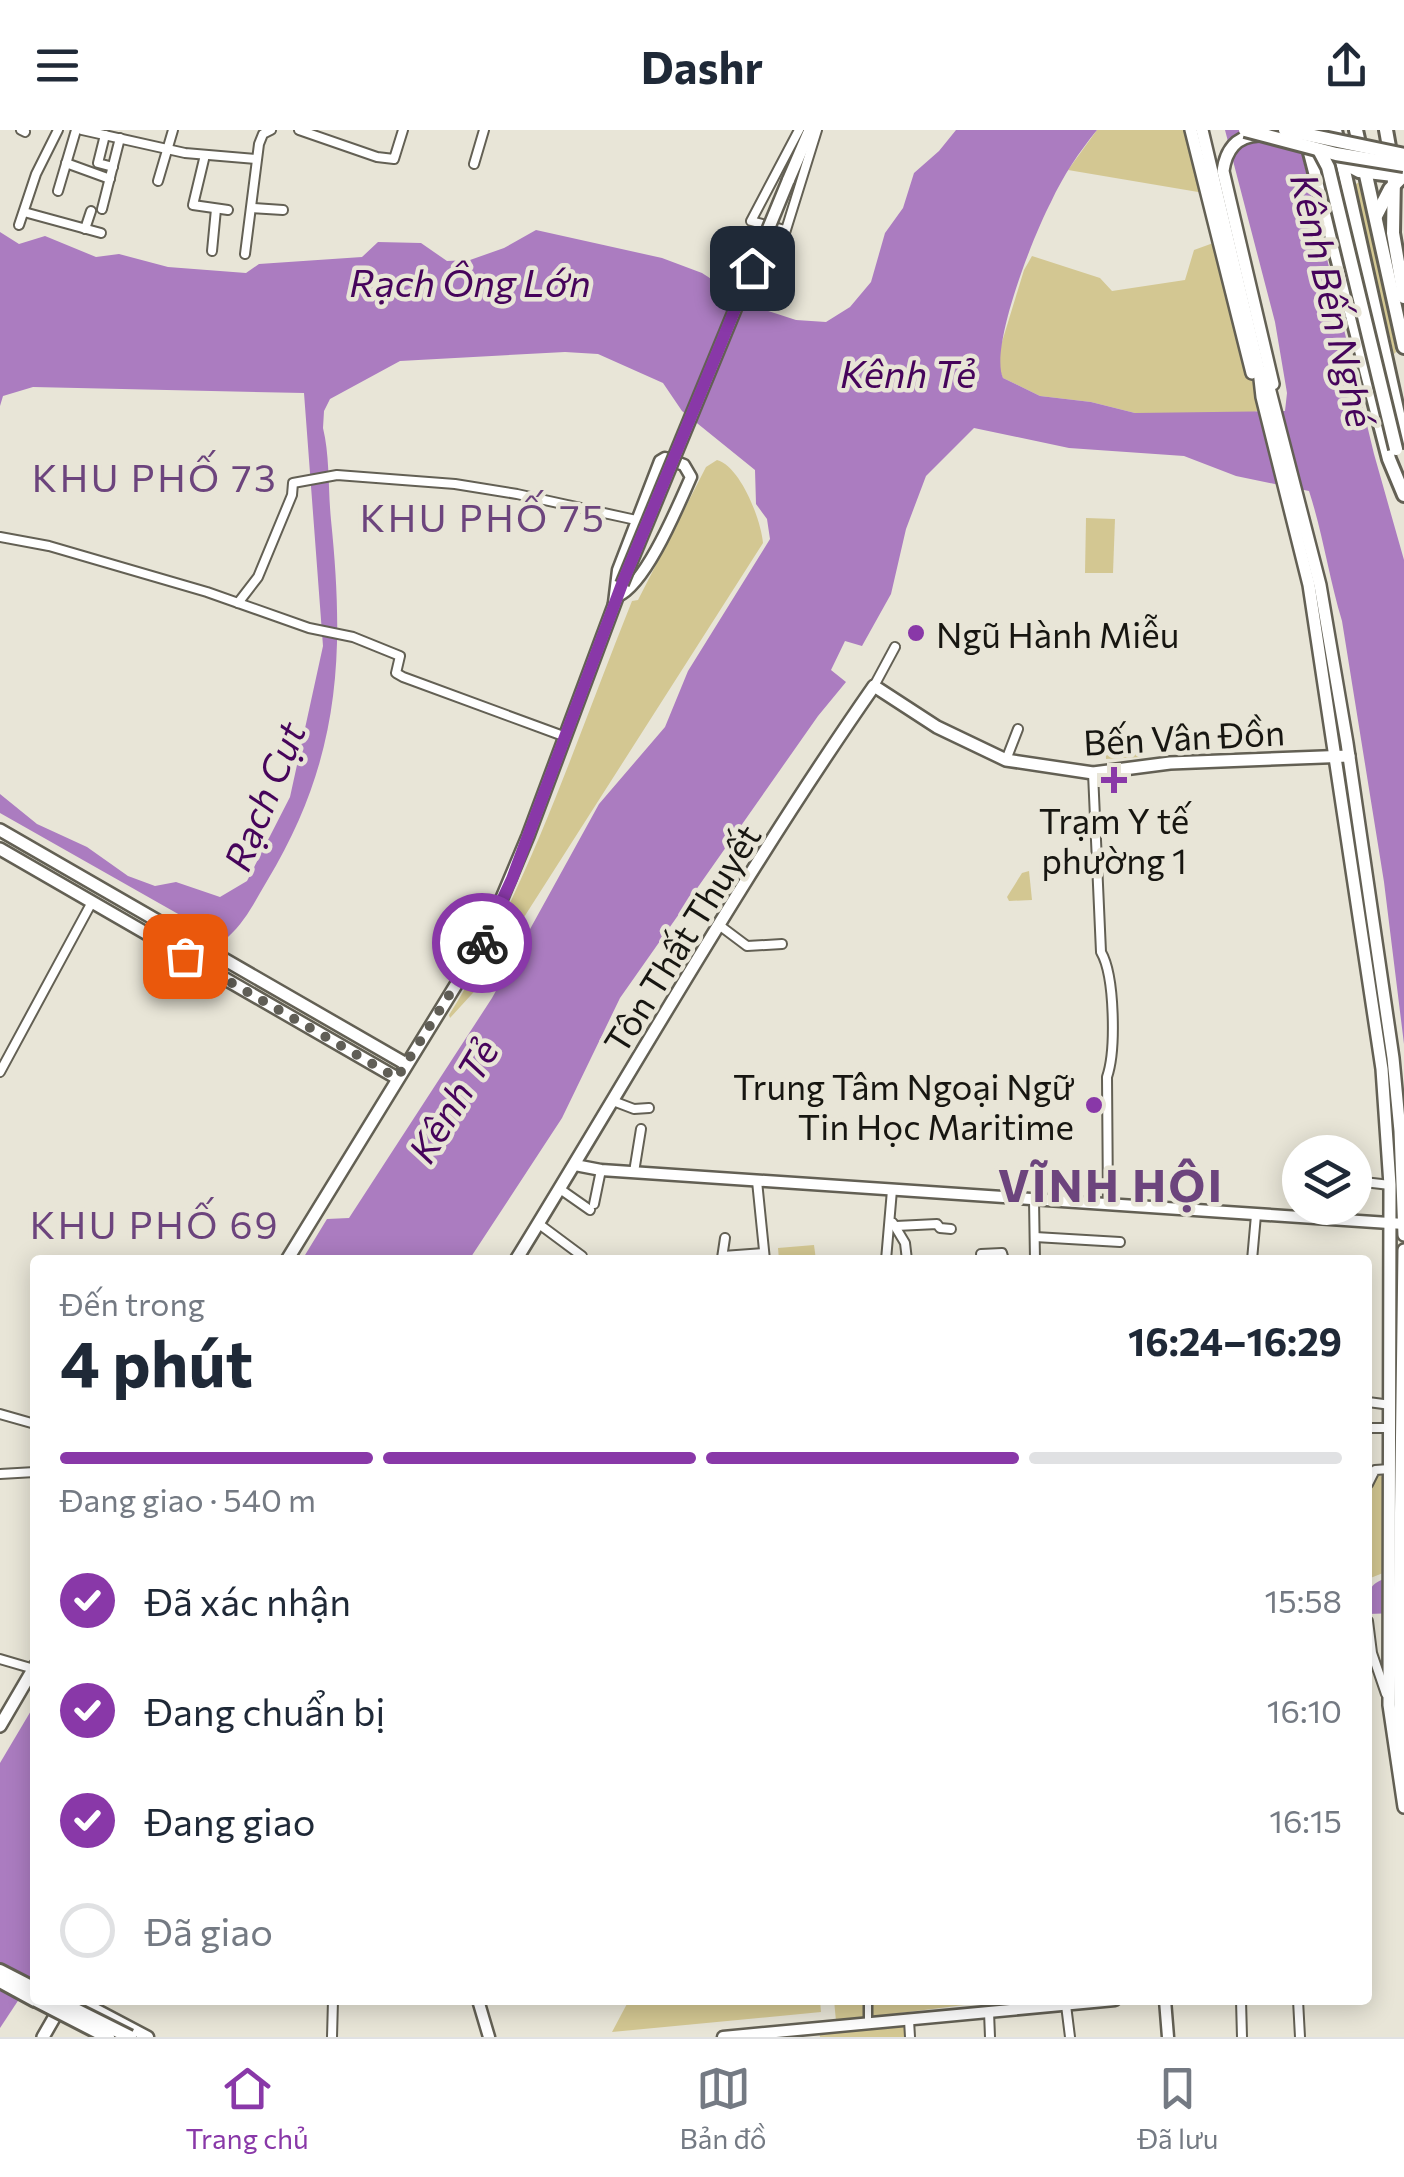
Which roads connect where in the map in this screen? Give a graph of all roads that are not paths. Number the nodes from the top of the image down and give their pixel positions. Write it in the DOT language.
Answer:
graph roads {
  1 [pos="58,130"];
  2 [pos="79,130"];
  3 [pos="174,130"];
  4 [pos="271,130"];
  5 [pos="299,130"];
  6 [pos="403,130"];
  7 [pos="484,130"];
  8 [pos="799,130"];
  9 [pos="813,130"];
  10 [pos="1192,130"];
  11 [pos="1204,130"];
  12 [pos="1245,130"];
  13 [pos="1285,130"];
  14 [pos="1304,130"];
  15 [pos="1319,130"];
  16 [pos="1335,130"];
  17 [pos="1386,130"];
  18 [pos="105,135"];
  19 [pos="1263,136"];
  20 [pos="1358,136"];
  21 [pos="120,138"];
  22 [pos="169,150"];
  23 [pos="1318,150"];
  24 [pos="1399,150"];
  25 [pos="205,155"];
  26 [pos="256,160"];
  27 [pos="1342,162"];
  28 [pos="66,163"];
  29 [pos="474,164"];
  30 [pos="113,167"];
  31 [pos="1400,175"];
  32 [pos="1369,178"];
  33 [pos="110,179"];
  34 [pos="158,181"];
  35 [pos="1348,186"];
  36 [pos="58,190"];
  37 [pos="1321,192"];
  38 [pos="216,208"];
  39 [pos="252,208"];
  40 [pos="102,209"];
  41 [pos="228,210"];
  42 [pos="283,210"];
  43 [pos="91,211"];
  44 [pos="24,212"];
  45 [pos="1375,218"];
  46 [pos="19,225"];
  47 [pos="85,229"];
  48 [pos="786,230"];
  49 [pos="101,233"];
  50 [pos="212,251"];
  51 [pos="245,254"];
  52 [pos="750,297"];
  53 [pos="1404,297"];
  54 [pos="1404,347"];
  55 [pos="1269,402"];
  56 [pos="1400,445"];
  57 [pos="1402,468"];
  58 [pos="1404,495"];
  59 [pos="636,520"];
  60 [pos="0,536"];
  61 [pos="618,595"];
  62 [pos="238,603"];
  63 [pos="896,647"];
  64 [pos="874,686"];
  65 [pos="1018,729"];
  66 [pos="566,737"];
  67 [pos="1343,756"];
  68 [pos="1006,760"];
  69 [pos="1093,773"];
  70 [pos="0,830"];
  71 [pos="0,849"];
  72 [pos="101,888"];
  73 [pos="92,902"];
  74 [pos="719,926"];
  75 [pos="782,944"];
  76 [pos="244,971"];
  77 [pos="236,985"];
  78 [pos="406,1064"];
  79 [pos="0,1072"];
  80 [pos="397,1078"];
  81 [pos="613,1101"];
  82 [pos="649,1108"];
  83 [pos="641,1129"];
  84 [pos="575,1165"];
  85 [pos="601,1170"];
  86 [pos="634,1172"];
  87 [pos="757,1181"];
  88 [pos="1372,1183"];
  89 [pos="1390,1185"];
  90 [pos="560,1190"];
  91 [pos="892,1190"];
  92 [pos="1034,1200"];
  93 [pos="1108,1205"];
  94 [pos="1256,1215"];
  95 [pos="1282,1215"];
  96 [pos="1372,1221"];
  97 [pos="893,1223"];
  98 [pos="538,1224"];
  99 [pos="1390,1224"];
  100 [pos="1404,1224"];
  101 [pos="951,1229"];
  102 [pos="1404,1235"];
  103 [pos="1035,1237"];
  104 [pos="725,1238"];
  105 [pos="1120,1242"];
  106 [pos="1404,1250"];
  107 [pos="981,1254"];
  108 [pos="290,1255"];
  109 [pos="519,1255"];
  110 [pos="576,1255"];
  111 [pos="722,1255"];
  112 [pos="764,1255"];
  113 [pos="887,1255"];
  114 [pos="906,1255"];
  115 [pos="1003,1255"];
  116 [pos="1036,1255"];
  117 [pos="1252,1255"];
  118 [pos="1372,1403"];
  119 [pos="1391,1405"];
  120 [pos="0,1414"];
  121 [pos="30,1423"];
  122 [pos="1372,1428"];
  123 [pos="1391,1428"];
  124 [pos="1390,1469"];
  125 [pos="30,1472"];
  126 [pos="0,1474"];
  127 [pos="1372,1477"];
  128 [pos="1396,1562"];
  129 [pos="1394,1627"];
  130 [pos="1372,1646"];
  131 [pos="0,1659"];
  132 [pos="30,1666"];
  133 [pos="30,1674"];
  134 [pos="1389,1704"];
  135 [pos="0,1726"];
  136 [pos="1404,1765"];
  137 [pos="1404,1807"];
  138 [pos="0,1971"];
  139 [pos="0,1982"];
  140 [pos="30,1986"];
  141 [pos="30,1997"];
  142 [pos="45,2005"];
  143 [pos="58,2005"];
  144 [pos="70,2005"];
  145 [pos="85,2005"];
  146 [pos="333,2005"];
  147 [pos="479,2005"];
  148 [pos="1056,2005"];
  149 [pos="1066,2005"];
  150 [pos="1166,2005"];
  151 [pos="1241,2005"];
  152 [pos="1298,2005"];
  153 [pos="868,2006"];
  154 [pos="989,2012"];
  155 [pos="54,2016"];
  156 [pos="910,2020"];
  157 [pos="868,2024"];
  158 [pos="816,2033"];
  159 [pos="128,2034"];
  160 [pos="43,2037"];
  161 [pos="95,2037"];
  162 [pos="108,2037"];
  163 [pos="148,2037"];
  164 [pos="332,2037"];
  165 [pos="489,2037"];
  166 [pos="723,2037"];
  167 [pos="910,2037"];
  168 [pos="990,2037"];
  169 [pos="1070,2037"];
  170 [pos="1168,2037"];
  171 [pos="1242,2037"];
  172 [pos="1300,2037"];
  1 -- 44 [label="street"];
  2 -- 18 [label="street"];
  2 -- 28 [label="street"];
  3 -- 22 [label="street"];
  4 -- 26 [label="street"];
  5 -- 6 [label="street"];
  7 -- 29 [label="street"];
  8 -- 48 [label="street"];
  9 -- 48 [label="street"];
  9 -- 61 [label="main road, bridge"];
  10 -- 55 [label="main road"];
  11 -- 55 [label="main road"];
  12 -- 19 [label="main road, bridge"];
  13 -- 24 [label="main road, bridge"];
  14 -- 37 [label="main road"];
  15 -- 27 [label="main road"];
  16 -- 27 [label="main road"];
  17 -- 24 [label="main road"];
  18 -- 21 [label="street"];
  18 -- 30 [label="street"];
  19 -- 23 [label="main road, bridge"];
  19 -- 55 [label="main road"];
  20 -- 24 [label="main road"];
  20 -- 27 [label="main road"];
  20 -- 32 [label="main road"];
  21 -- 22 [label="street"];
  21 -- 30 [label="street"];
  22 -- 25 [label="street"];
  22 -- 34 [label="street"];
  23 -- 31 [label="main road, bridge"];
  23 -- 56 [label="main road, bridge"];
  24 -- 31 [label="main road"];
  25 -- 26 [label="street"];
  25 -- 38 [label="street"];
  26 -- 39 [label="street"];
  27 -- 32 [label="main road"];
  27 -- 35 [label="main road"];
  27 -- 37 [label="main road"];
  28 -- 33 [label="street"];
  28 -- 36 [label="street"];
  30 -- 33 [label="street"];
  31 -- 32 [label="main road"];
  31 -- 45 [label="main road"];
  31 -- 53 [label="main road"];
  32 -- 35 [label="main road"];
  32 -- 45 [label="main road"];
  33 -- 40 [label="street"];
  35 -- 56 [label="main road"];
  37 -- 58 [label="main road"];
  38 -- 41 [label="street"];
  38 -- 50 [label="street"];
  39 -- 42 [label="street"];
  39 -- 51 [label="street"];
  43 -- 47 [label="street"];
  44 -- 46 [label="street"];
  44 -- 47 [label="street"];
  45 -- 54 [label="main road"];
  47 -- 49 [label="street"];
  48 -- 52 [label="street"];
  55 -- 67 [label="main road, Bến Vân Đồn"];
  56 -- 57 [label="main road"];
  57 -- 58 [label="main road"];
  59 -- 61 [label="street"];
  59 -- 61 [label="street"];
  59 -- 62 [label="street"];
  60 -- 62 [label="street"];
  61 -- 66 [label="main road"];
  62 -- 66 [label="street"];
  63 -- 64 [label="street, Tôn Thất Thuyết"];
  64 -- 68 [label="main road, Bến Vân Đồn"];
  64 -- 74 [label="main road, Tôn Thất Thuyết"];
  65 -- 68 [label="street"];
  66 -- 78 [label="main road"];
  67 -- 69 [label="main road, Bến Vân Đồn"];
  67 -- 89 [label="main road, Bến Vân Đồn"];
  67 -- 100 [label="main road, Bến Vân Đồn"];
  68 -- 69 [label="main road, Bến Vân Đồn"];
  69 -- 93 [label="street"];
  70 -- 72 [label="main road"];
  71 -- 73 [label="main road"];
  72 -- 73 [label="main road"];
  72 -- 76 [label="main road"];
  73 -- 77 [label="main road"];
  73 -- 79 [label="street"];
  74 -- 75 [label="street"];
  74 -- 81 [label="main road, Tôn Thất Thuyết"];
  76 -- 77 [label="main road"];
  76 -- 78 [label="main road"];
  77 -- 80 [label="main road"];
  78 -- 80 [label="main road"];
  80 -- 108 [label="main road"];
  81 -- 82 [label="street"];
  81 -- 84 [label="main road, Tôn Thất Thuyết"];
  83 -- 86 [label="street"];
  84 -- 85 [label="street"];
  84 -- 90 [label="main road, Tôn Thất Thuyết"];
  85 -- 86 [label="street"];
  85 -- 90 [label="street"];
  86 -- 87 [label="street"];
  87 -- 91 [label="street"];
  87 -- 112 [label="street"];
  88 -- 89 [label="street"];
  89 -- 99 [label="main road, Bến Vân Đồn"];
  90 -- 98 [label="main road, Tôn Thất Thuyết"];
  91 -- 92 [label="street"];
  91 -- 97 [label="street"];
  92 -- 93 [label="street"];
  92 -- 103 [label="street"];
  93 -- 94 [label="street"];
  94 -- 95 [label="street"];
  94 -- 117 [label="street"];
  96 -- 99 [label="street"];
  97 -- 101 [label="street"];
  97 -- 113 [label="street"];
  97 -- 114 [label="street"];
  98 -- 109 [label="main road, Tôn Thất Thuyết"];
  98 -- 110 [label="street"];
  99 -- 100 [label="street"];
  99 -- 119 [label="main road, Bến Vân Đồn"];
  100 -- 102 [label="main road, Bến Vân Đồn"];
  103 -- 105 [label="street"];
  103 -- 116 [label="street"];
  104 -- 111 [label="street"];
  106 -- 128 [label="main road"];
  107 -- 115 [label="street"];
  118 -- 119 [label="street"];
  119 -- 123 [label="main road, Bến Vân Đồn"];
  120 -- 121 [label="street"];
  122 -- 123 [label="street"];
  123 -- 124 [label="main road, Bến Vân Đồn"];
  124 -- 127 [label="street"];
  124 -- 128 [label="main road, Bến Vân Đồn"];
  125 -- 126 [label="street"];
  128 -- 129 [label="main road"];
  129 -- 134 [label="main road"];
  129 -- 136 [label="main road"];
  130 -- 134 [label="street"];
  131 -- 132 [label="street"];
  133 -- 135 [label="main road"];
  134 -- 137 [label="main road"];
  138 -- 140 [label="main road"];
  139 -- 141 [label="main road"];
  142 -- 162 [label="main road, bridge"];
  143 -- 155 [label="main road"];
  144 -- 159 [label="main road, bridge"];
  145 -- 159 [label="street"];
  146 -- 164 [label="street"];
  147 -- 165 [label="street"];
  148 -- 154 [label="street"];
  149 -- 169 [label="street"];
  150 -- 170 [label="street"];
  151 -- 171 [label="street"];
  152 -- 172 [label="street"];
  153 -- 157 [label="street"];
  154 -- 156 [label="street"];
  154 -- 168 [label="street"];
  155 -- 160 [label="main road"];
  155 -- 161 [label="street"];
  156 -- 157 [label="street"];
  156 -- 167 [label="street"];
  157 -- 158 [label="street"];
  158 -- 166 [label="street"];
  159 -- 163 [label="street"];
}
